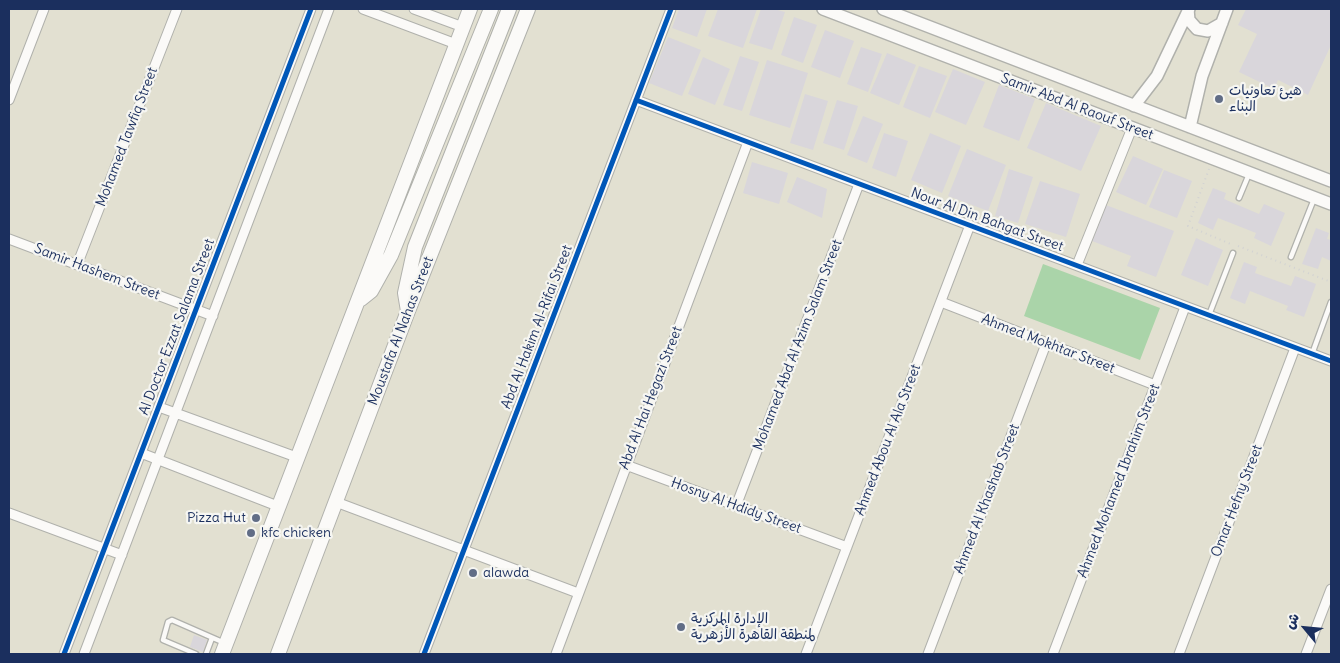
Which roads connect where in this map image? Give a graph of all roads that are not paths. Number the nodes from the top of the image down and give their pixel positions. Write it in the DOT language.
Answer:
graph roads {
  1 [pos="44,9"];
  2 [pos="177,9"];
  3 [pos="311,9"];
  4 [pos="329,9"];
  5 [pos="363,9"];
  6 [pos="414,9"];
  7 [pos="470,9"];
  8 [pos="491,9"];
  9 [pos="509,9"];
  10 [pos="528,9"];
  11 [pos="671,9"];
  12 [pos="823,9"];
  13 [pos="883,9"];
  14 [pos="1188,9"];
  15 [pos="1227,9"];
  16 [pos="1222,23"];
  17 [pos="463,27"];
  18 [pos="456,44"];
  19 [pos="9,100"];
  20 [pos="636,100"];
  21 [pos="1134,106"];
  22 [pos="1190,127"];
  23 [pos="1132,128"];
  24 [pos="748,142"];
  25 [pos="1250,173"];
  26 [pos="1331,181"];
  27 [pos="859,184"];
  28 [pos="1239,198"];
  29 [pos="1314,198"];
  30 [pos="1331,204"];
  31 [pos="970,225"];
  32 [pos="9,239"];
  33 [pos="1233,253"];
  34 [pos="1291,257"];
  35 [pos="76,265"];
  36 [pos="1077,265"];
  37 [pos="941,302"];
  38 [pos="1331,302"];
  39 [pos="357,303"];
  40 [pos="1184,307"];
  41 [pos="196,310"];
  42 [pos="408,311"];
  43 [pos="1209,315"];
  44 [pos="212,316"];
  45 [pos="1046,344"];
  46 [pos="1295,348"];
  47 [pos="1312,354"];
  48 [pos="1331,361"];
  49 [pos="1155,385"];
  50 [pos="159,407"];
  51 [pos="176,413"];
  52 [pos="141,453"];
  53 [pos="299,458"];
  54 [pos="158,459"];
  55 [pos="626,464"];
  56 [pos="336,502"];
  57 [pos="736,506"];
  58 [pos="280,507"];
  59 [pos="9,513"];
  60 [pos="847,547"];
  61 [pos="105,548"];
  62 [pos="465,549"];
  63 [pos="122,555"];
  64 [pos="1331,589"];
  65 [pos="578,592"];
  66 [pos="212,638"];
  67 [pos="229,639"];
  68 [pos="64,654"];
  69 [pos="84,654"];
  70 [pos="196,654"];
  71 [pos="206,654"];
  72 [pos="222,654"];
  73 [pos="278,654"];
  74 [pos="424,654"];
  75 [pos="556,654"];
  76 [pos="806,654"];
  77 [pos="928,654"];
  78 [pos="1053,654"];
  79 [pos="1179,654"];
  80 [pos="1306,654"];
  1 -- 19 [label="street"];
  2 -- 35 [label="street, Mohamed Tawfiq Street"];
  3 -- 41 [label="street, Al Doctor Ezzat Salama Street"];
  4 -- 44 [label="street, Al Doctor Ezzat Salama Street"];
  5 -- 18 [label="street"];
  6 -- 17 [label="street"];
  7 -- 17 [label="main road"];
  8 -- 39 [label="main road"];
  9 -- 42 [label="main road"];
  10 -- 42 [label="main road, Moustafa Al Nahas Street"];
  11 -- 20 [label="street, Abd Al Hakim Al-Rifai Street"];
  12 -- 23 [label="street, Samir Abd Al Raouf Street"];
  13 -- 21 [label="street, Samir Abd Al Raouf Street"];
  14 -- 16 [label="street"];
  14 -- 21 [label="street"];
  15 -- 16 [label="street"];
  16 -- 22 [label="street"];
  17 -- 18 [label="main road"];
  18 -- 39 [label="main road"];
  20 -- 24 [label="street, Nour Al Din Bahgat Street"];
  20 -- 62 [label="street, Abd Al Hakim Al-Rifai Street"];
  21 -- 22 [label="street, Samir Abd Al Raouf Street"];
  22 -- 26 [label="street, Samir Abd Al Raouf Street"];
  23 -- 25 [label="street, Samir Abd Al Raouf Street"];
  23 -- 36 [label="street"];
  24 -- 27 [label="street, Nour Al Din Bahgat Street"];
  24 -- 55 [label="street, Abd Al Hai Hegazi Street"];
  25 -- 28 [label="lane"];
  25 -- 29 [label="street, Samir Abd Al Raouf Street"];
  27 -- 31 [label="street, Nour Al Din Bahgat Street"];
  27 -- 57 [label="street, Mohamed Abd Al Azim Salam Street"];
  29 -- 30 [label="street, Samir Abd Al Raouf Street"];
  29 -- 34 [label="lane"];
  31 -- 36 [label="street, Nour Al Din Bahgat Street"];
  31 -- 37 [label="street, Ahmed Abou Al Ala Street"];
  32 -- 35 [label="street, Samir Hashem Street"];
  33 -- 43 [label="lane"];
  35 -- 41 [label="street, Samir Hashem Street"];
  36 -- 40 [label="street, Nour Al Din Bahgat Street"];
  37 -- 45 [label="street, Ahmed Mokhtar Street"];
  37 -- 60 [label="street, Ahmed Abou Al Ala Street"];
  38 -- 47 [label="lane"];
  39 -- 53 [label="main road"];
  40 -- 43 [label="street, Nour Al Din Bahgat Street"];
  40 -- 49 [label="street, Ahmed Mohamed Ibrahim Street"];
  41 -- 44 [label="street, Samir Hashem Street"];
  41 -- 50 [label="street, Al Doctor Ezzat Salama Street"];
  42 -- 56 [label="main road, Moustafa Al Nahas Street"];
  43 -- 46 [label="street, Nour Al Din Bahgat Street"];
  44 -- 51 [label="street, Al Doctor Ezzat Salama Street"];
  45 -- 49 [label="street, Ahmed Mokhtar Street"];
  45 -- 77 [label="street, Ahmed Al Khashab Street"];
  46 -- 47 [label="street, Nour Al Din Bahgat Street"];
  46 -- 79 [label="street, Omar Hefny Street"];
  47 -- 48 [label="street, Nour Al Din Bahgat Street"];
  49 -- 78 [label="street, Ahmed Mohamed Ibrahim Street"];
  50 -- 51 [label="street"];
  50 -- 52 [label="street, Al Doctor Ezzat Salama Street"];
  51 -- 53 [label="street"];
  51 -- 54 [label="street, Al Doctor Ezzat Salama Street"];
  52 -- 54 [label="street"];
  52 -- 61 [label="street, Al Doctor Ezzat Salama Street"];
  53 -- 58 [label="main road"];
  54 -- 58 [label="street"];
  54 -- 63 [label="street, Al Doctor Ezzat Salama Street"];
  55 -- 57 [label="street, Hosny Al Hdidy Street"];
  55 -- 65 [label="street, Abd Al Hai Hegazi Street"];
  56 -- 62 [label="street"];
  56 -- 73 [label="main road, Moustafa Al Nahas Street"];
  57 -- 60 [label="street, Hosny Al Hdidy Street"];
  58 -- 67 [label="main road"];
  59 -- 61 [label="street"];
  60 -- 76 [label="street, Ahmed Abou Al Ala Street"];
  61 -- 63 [label="street"];
  61 -- 68 [label="street, Al Doctor Ezzat Salama Street"];
  62 -- 65 [label="street"];
  62 -- 74 [label="street, Abd Al Hakim Al-Rifai Street"];
  63 -- 69 [label="street, Al Doctor Ezzat Salama Street"];
  64 -- 80 [label="street"];
  65 -- 75 [label="street, Abd Al Hai Hegazi Street"];
  66 -- 67 [label="lane"];
  66 -- 70 [label="lane"];
  66 -- 71 [label="lane"];
  67 -- 72 [label="main road"];
}
